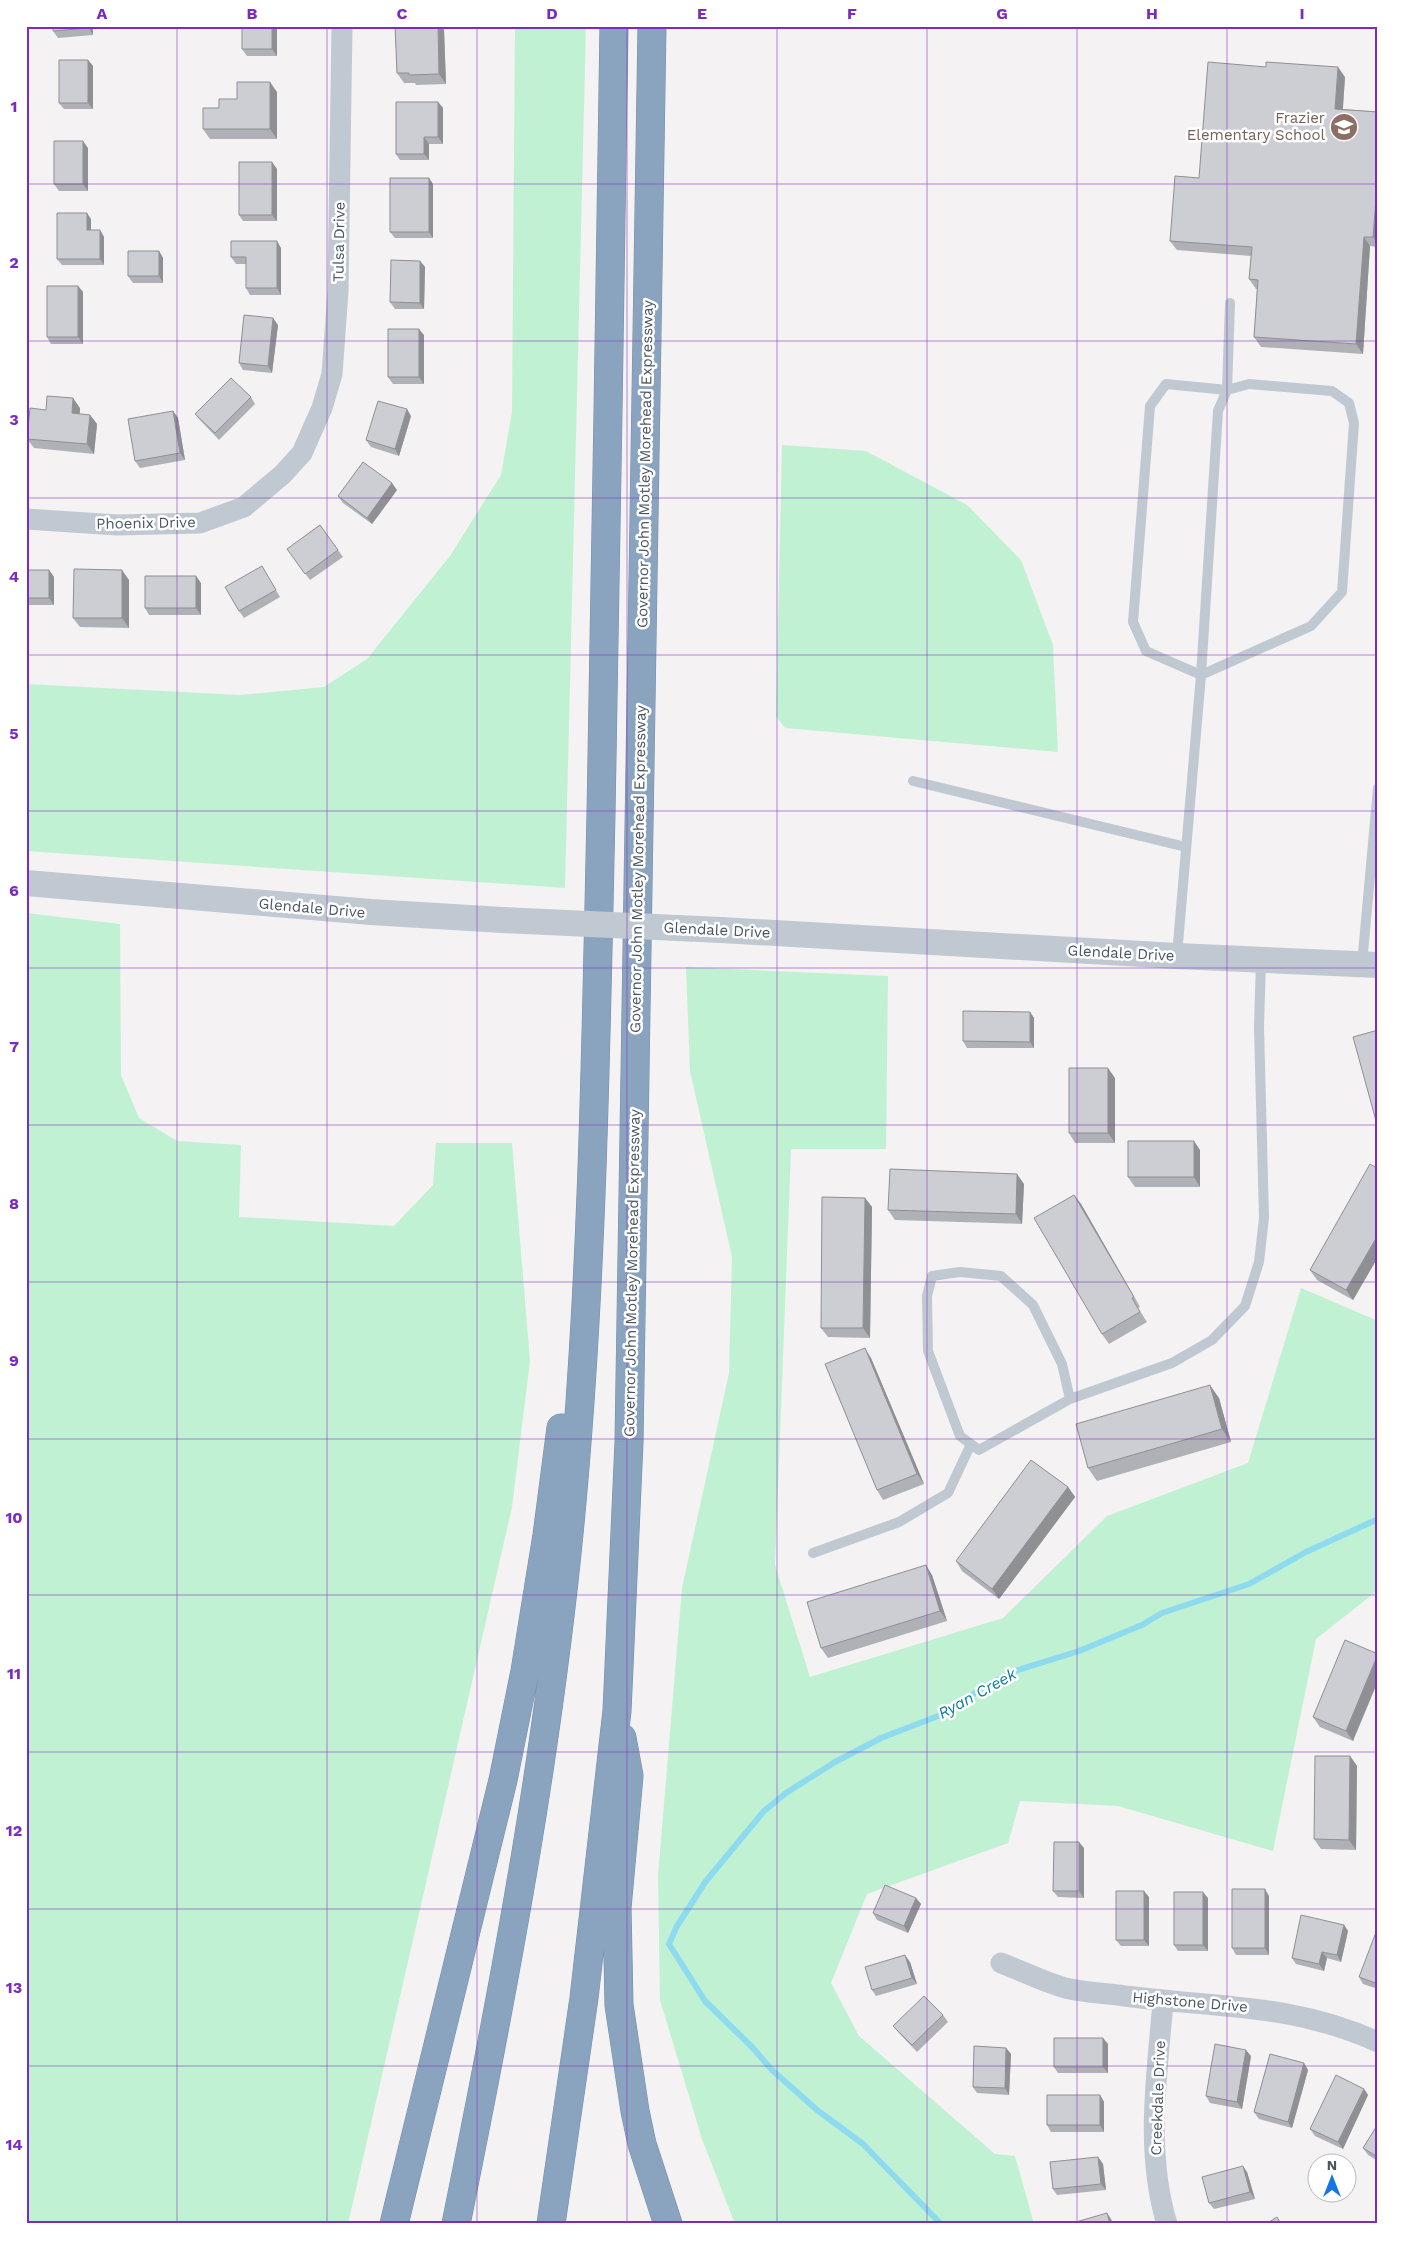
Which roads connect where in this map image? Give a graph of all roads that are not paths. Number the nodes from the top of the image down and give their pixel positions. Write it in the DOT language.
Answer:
graph roads {
  1 [pos="342,26"];
  2 [pos="614,26"];
  3 [pos="652,26"];
  4 [pos="1230,303"];
  5 [pos="1227,390"];
  6 [pos="302,453"];
  7 [pos="26,519"];
  8 [pos="1201,675"];
  9 [pos="913,781"];
  10 [pos="1378,788"];
  11 [pos="1186,847"];
  12 [pos="26,883"];
  13 [pos="1177,956"];
  14 [pos="1261,961"];
  15 [pos="1370,965"];
  16 [pos="583,1370"];
  17 [pos="1070,1399"];
  18 [pos="971,1444"];
  19 [pos="813,1553"];
  20 [pos="617,1710"];
  21 [pos="1001,1963"];
  22 [pos="1163,2002"];
  23 [pos="1378,2042"];
  24 [pos="394,2224"];
  25 [pos="456,2224"];
  26 [pos="551,2224"];
  27 [pos="668,2224"];
  28 [pos="1167,2224"];
  1 -- 6 [label="street, Tulsa Drive"];
  2 -- 16 [label="highway"];
  3 -- 20 [label="highway, Governor John Motley Morehead Expressway"];
  4 -- 5 [label="lane"];
  5 -- 8 [label="lane"];
  5 -- 8 [label="lane"];
  5 -- 8 [label="lane"];
  6 -- 7 [label="street, Phoenix Drive"];
  8 -- 11 [label="lane"];
  9 -- 11 [label="lane"];
  10 -- 15 [label="lane"];
  11 -- 13 [label="lane"];
  12 -- 13 [label="street, Glendale Drive, bridge"];
  13 -- 14 [label="street, Glendale Drive"];
  14 -- 15 [label="street, Glendale Drive"];
  14 -- 17 [label="lane"];
  16 -- 24 [label="highway"];
  16 -- 25 [label="highway"];
  17 -- 18 [label="lane"];
  17 -- 18 [label="lane"];
  18 -- 19 [label="lane"];
  20 -- 26 [label="highway"];
  20 -- 27 [label="highway"];
  21 -- 22 [label="street, Highstone Drive"];
  22 -- 23 [label="street, Highstone Drive"];
  22 -- 28 [label="street, Creekdale Drive"];
}
